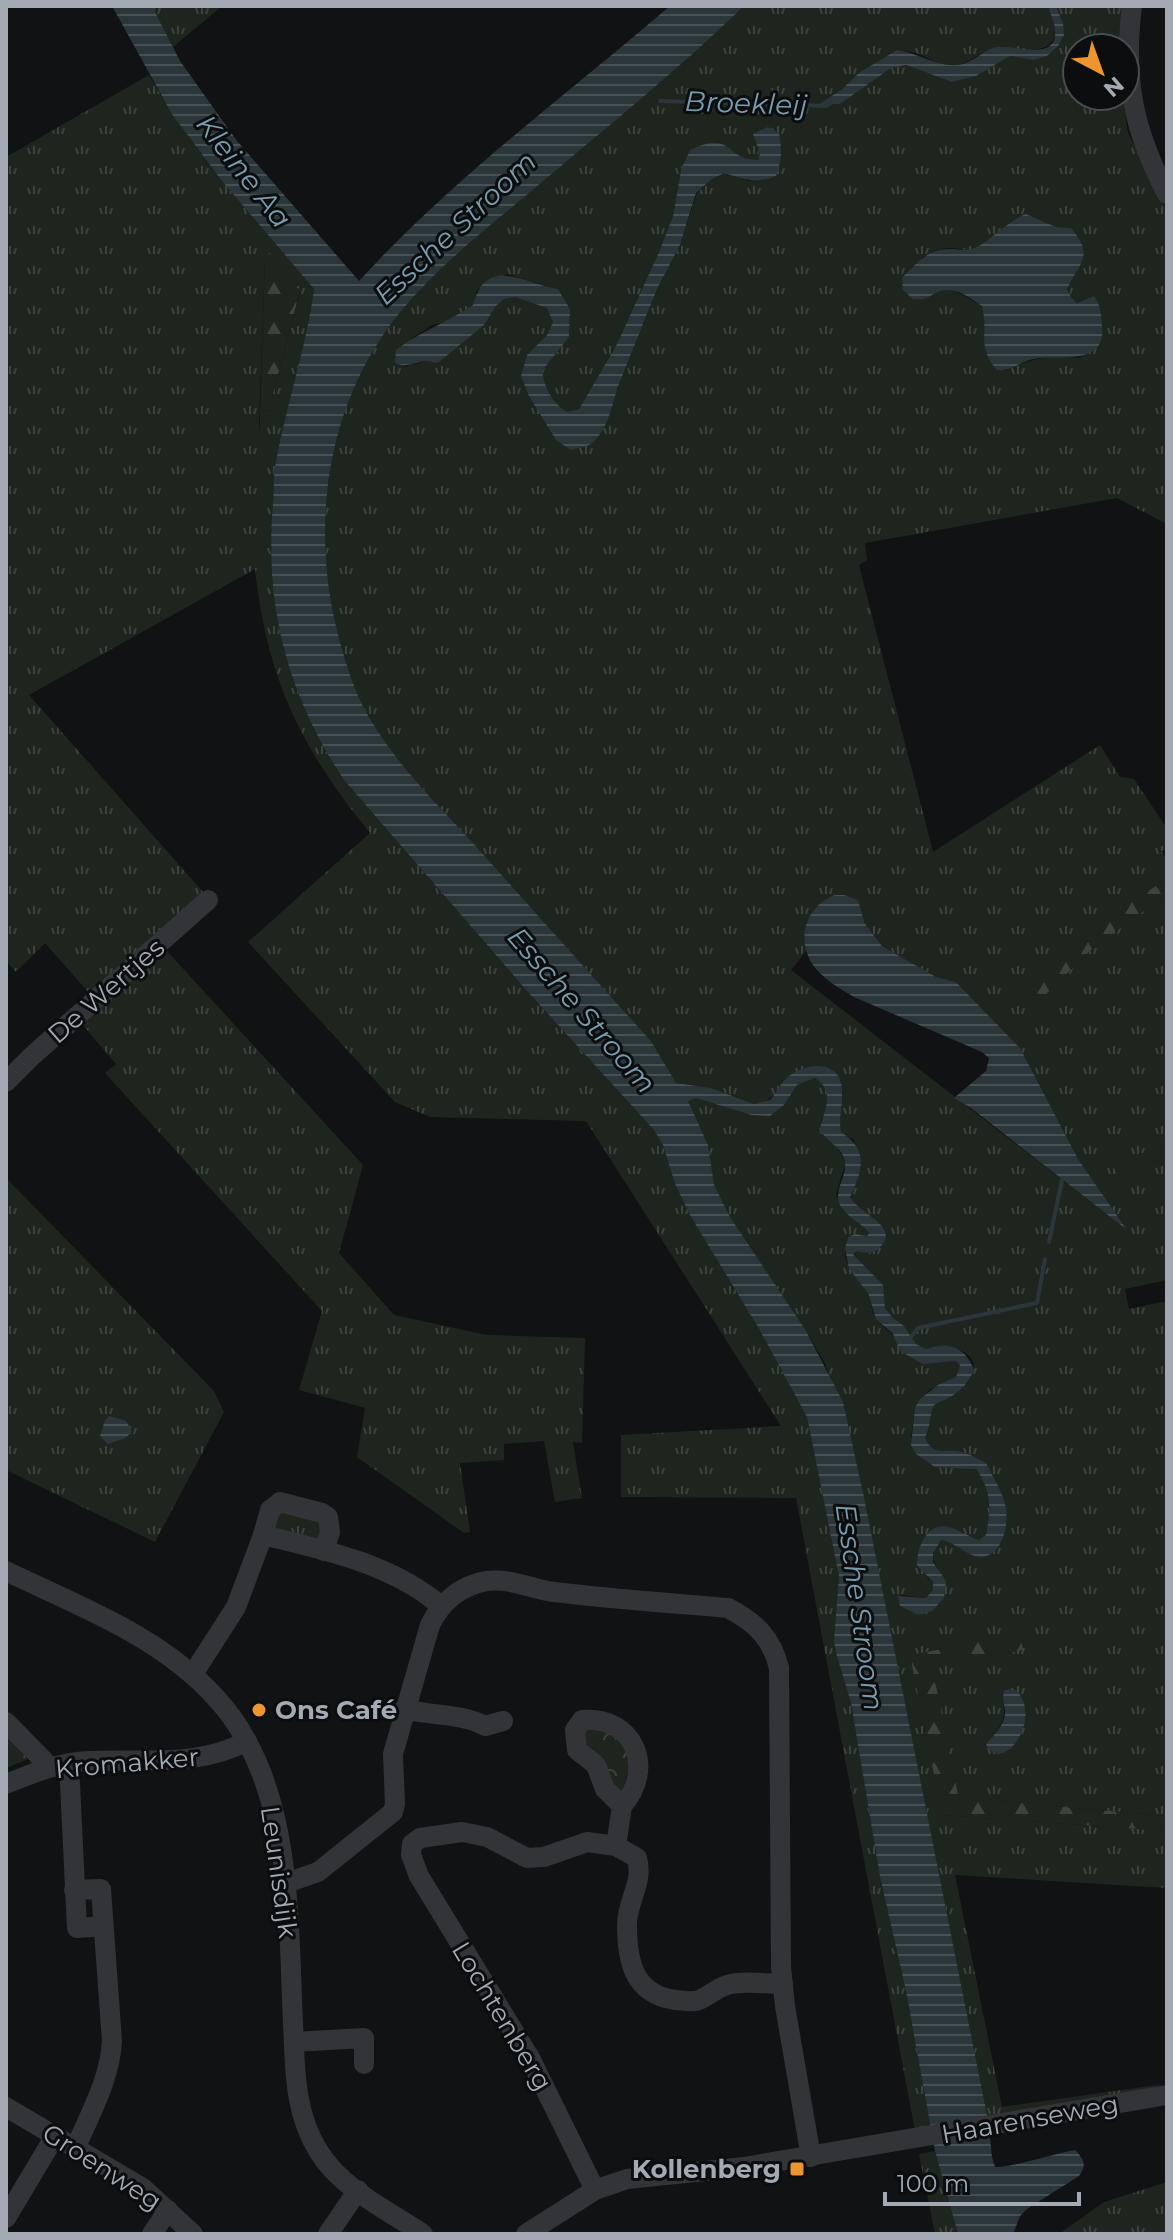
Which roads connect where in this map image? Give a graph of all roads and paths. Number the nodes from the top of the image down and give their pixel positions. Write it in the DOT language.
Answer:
graph roads {
  1 [pos="1132,6"];
  2 [pos="1167,194"];
  3 [pos="208,900"];
  4 [pos="6,1082"];
  5 [pos="263,1535"];
  6 [pos="324,1551"];
  7 [pos="6,1571"];
  8 [pos="435,1601"];
  9 [pos="193,1674"];
  10 [pos="404,1709"];
  11 [pos="503,1721"];
  12 [pos="6,1722"];
  13 [pos="247,1741"];
  14 [pos="59,1765"];
  15 [pos="6,1784"];
  16 [pos="622,1806"];
  17 [pos="389,1817"];
  18 [pos="412,1844"];
  19 [pos="616,1846"];
  20 [pos="286,1883"];
  21 [pos="783,1984"];
  22 [pos="294,2042"];
  23 [pos="364,2064"];
  24 [pos="1167,2095"];
  25 [pos="6,2107"];
  26 [pos="55,2136"];
  27 [pos="75,2149"];
  28 [pos="811,2157"];
  29 [pos="358,2190"];
  30 [pos="595,2190"];
  31 [pos="168,2210"];
  32 [pos="6,2218"];
  33 [pos="420,2233"];
  34 [pos="152,2234"];
  35 [pos="193,2234"];
  36 [pos="328,2234"];
  37 [pos="526,2234"];
  1 -- 2 [label="street"];
  3 -- 4 [label="street, De Wertjes"];
  5 -- 6 [label="street"];
  5 -- 6 [label="street"];
  5 -- 9 [label="street"];
  6 -- 8 [label="street"];
  7 -- 9 [label="street, Leunisdijk"];
  9 -- 13 [label="street, Leunisdijk"];
  10 -- 11 [label="street"];
  10 -- 17 [label="street"];
  10 -- 21 [label="street"];
  12 -- 14 [label="street"];
  13 -- 14 [label="street, Kromakker"];
  13 -- 20 [label="street, Leunisdijk"];
  14 -- 15 [label="street, Kromakker"];
  14 -- 27 [label="street"];
  16 -- 19 [label="street"];
  17 -- 18 [label="street"];
  17 -- 20 [label="street"];
  18 -- 19 [label="street"];
  18 -- 30 [label="street, Lochtenberg"];
  19 -- 21 [label="street"];
  20 -- 22 [label="street, Leunisdijk"];
  21 -- 28 [label="street"];
  22 -- 23 [label="street"];
  22 -- 29 [label="street, Leunisdijk"];
  24 -- 28 [label="street, Haarenseweg"];
  25 -- 26 [label="street, Groenweg"];
  26 -- 27 [label="street, Groenweg"];
  26 -- 32 [label="street"];
  27 -- 31 [label="street, Groenweg"];
  28 -- 30 [label="street, Haarenseweg"];
  29 -- 33 [label="street, Leunisdijk"];
  29 -- 36 [label="street"];
  30 -- 37 [label="street, Haarenseweg"];
  31 -- 34 [label="street"];
  31 -- 35 [label="street, Groenweg"];
}
